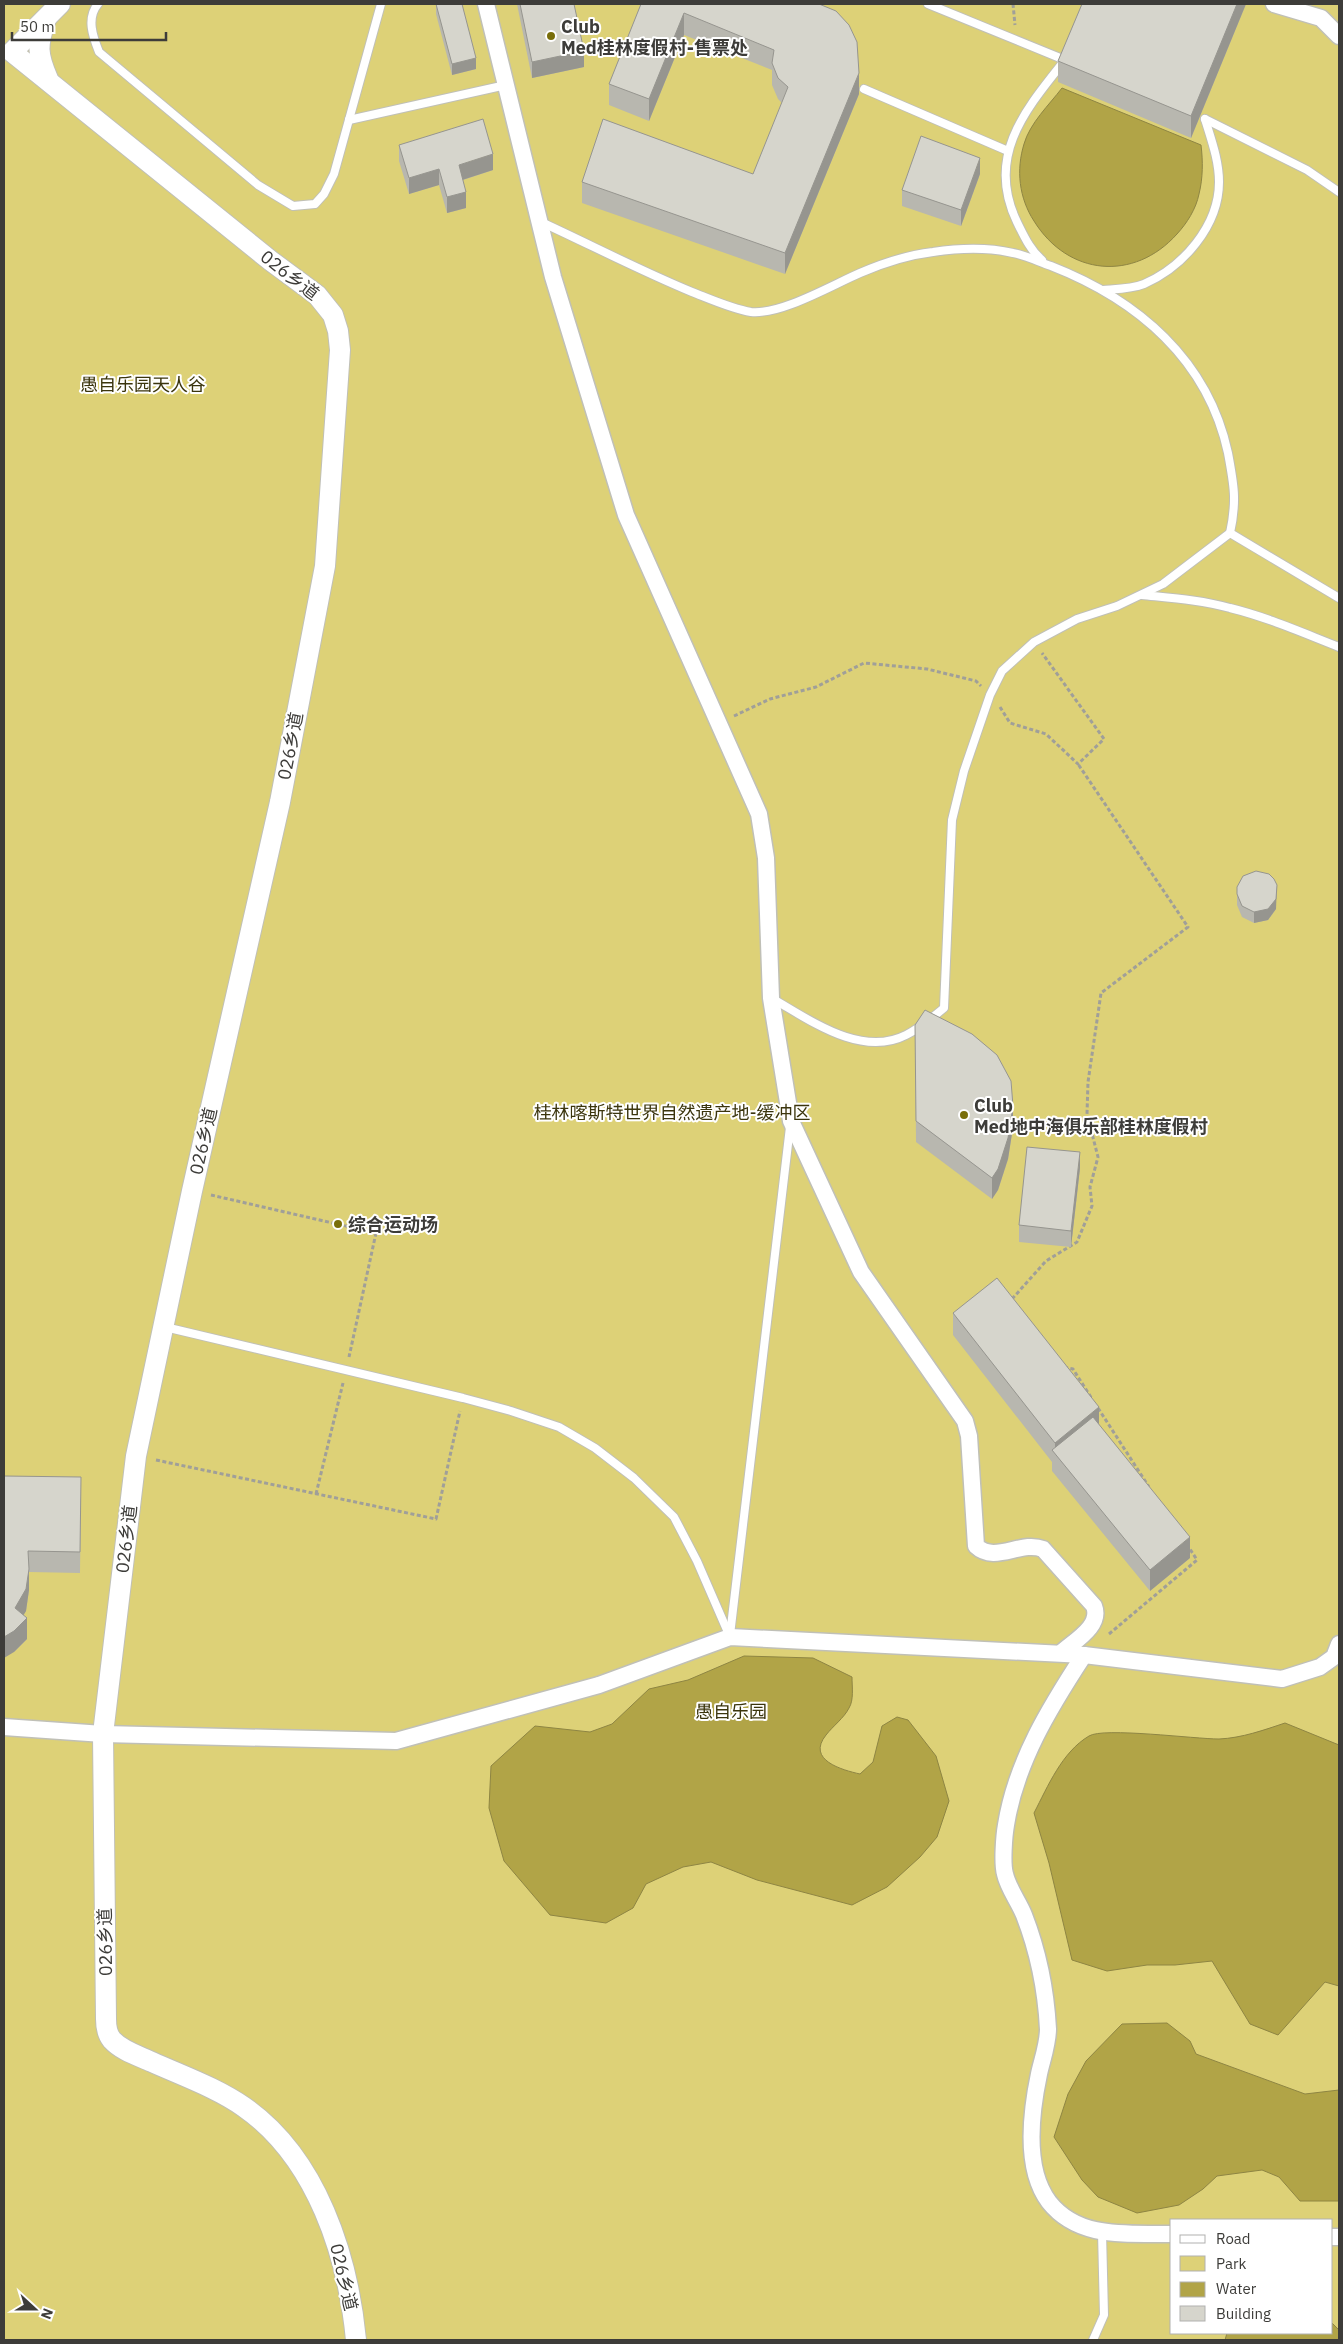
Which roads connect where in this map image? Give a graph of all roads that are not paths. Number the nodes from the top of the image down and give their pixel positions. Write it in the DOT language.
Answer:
graph roads {
  1 [pos="60,4"];
  2 [pos="98,4"];
  3 [pos="380,4"];
  4 [pos="486,4"];
  5 [pos="928,4"];
  6 [pos="1274,4"];
  7 [pos="46,18"];
  8 [pos="1339,36"];
  9 [pos="8,55"];
  10 [pos="49,81"];
  11 [pos="506,85"];
  12 [pos="864,89"];
  13 [pos="349,120"];
  14 [pos="1008,151"];
  15 [pos="1339,192"];
  16 [pos="539,221"];
  17 [pos="1047,265"];
  18 [pos="1103,290"];
  19 [pos="1230,533"];
  20 [pos="1140,595"];
  21 [pos="1339,598"];
  22 [pos="1339,647"];
  23 [pos="771,998"];
  24 [pos="791,1121"];
  25 [pos="164,1327"];
  26 [pos="730,1637"];
  27 [pos="1339,1644"];
  28 [pos="1061,1653"];
  29 [pos="1084,1654"];
  30 [pos="4,1727"];
  31 [pos="103,1734"];
  32 [pos="1102,2232"];
  33 [pos="1170,2234"];
  34 [pos="356,2340"];
  35 [pos="1093,2340"];
  1 -- 7 [label="street, 026乡道"];
  2 -- 13 [label="lane"];
  3 -- 13 [label="lane"];
  4 -- 11 [label="street"];
  5 -- 14 [label="lane"];
  6 -- 8 [label="street"];
  7 -- 9 [label="street, 026乡道"];
  7 -- 10 [label="street"];
  9 -- 10 [label="street, 026乡道"];
  10 -- 25 [label="street, 026乡道"];
  11 -- 13 [label="lane"];
  11 -- 16 [label="street"];
  12 -- 14 [label="lane"];
  14 -- 17 [label="lane"];
  15 -- 18 [label="lane"];
  16 -- 17 [label="lane"];
  16 -- 23 [label="street"];
  17 -- 18 [label="lane"];
  18 -- 19 [label="lane"];
  19 -- 20 [label="lane"];
  19 -- 21 [label="lane"];
  20 -- 22 [label="lane"];
  20 -- 23 [label="lane"];
  23 -- 24 [label="street"];
  24 -- 26 [label="lane"];
  24 -- 28 [label="street"];
  25 -- 26 [label="lane"];
  25 -- 31 [label="street, 026乡道"];
  26 -- 28 [label="street"];
  26 -- 31 [label="street"];
  27 -- 29 [label="street"];
  28 -- 29 [label="street"];
  29 -- 32 [label="street"];
  30 -- 31 [label="street"];
  31 -- 34 [label="street, 026乡道"];
  32 -- 33 [label="street"];
  32 -- 35 [label="lane"];
}
